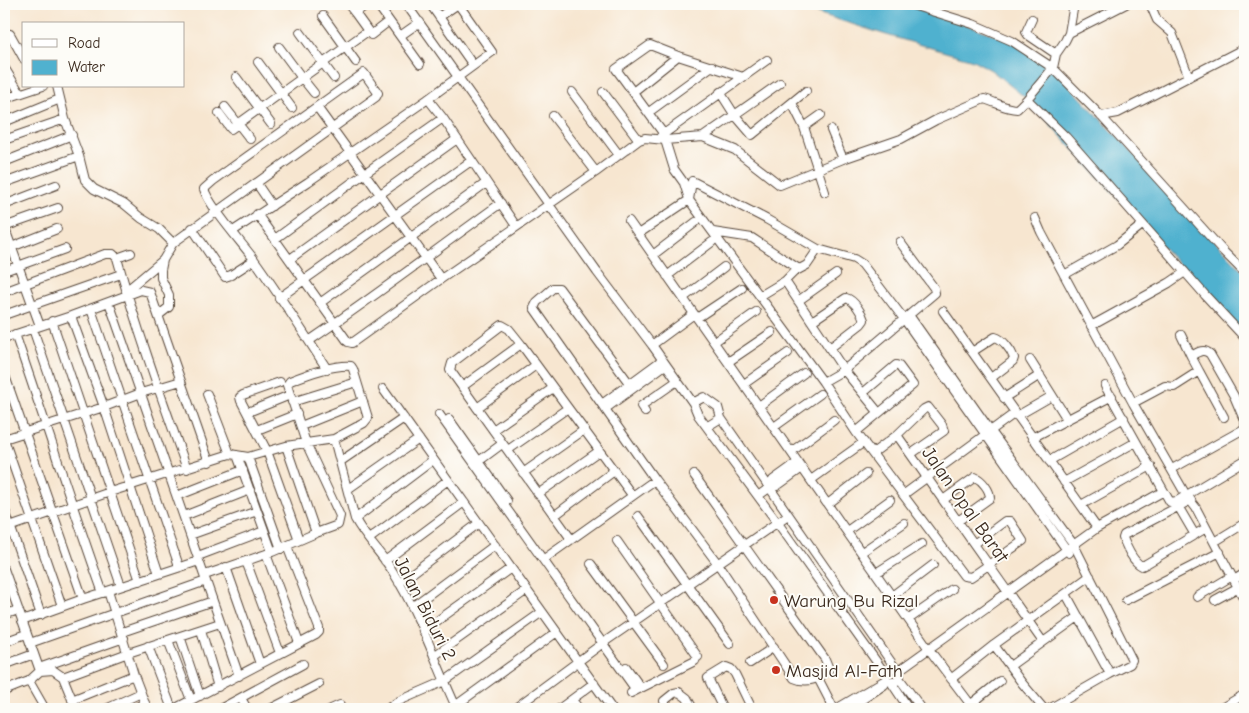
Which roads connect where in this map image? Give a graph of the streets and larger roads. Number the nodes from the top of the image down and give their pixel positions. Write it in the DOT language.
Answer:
graph roads {
  1 [pos="348,4"];
  2 [pos="368,4"];
  3 [pos="377,4"];
  4 [pos="406,4"];
  5 [pos="430,4"];
  6 [pos="458,4"];
  7 [pos="909,4"];
  8 [pos="1074,4"];
  9 [pos="1126,4"];
  10 [pos="1150,4"];
  11 [pos="355,13"];
  12 [pos="324,16"];
  13 [pos="439,17"];
  14 [pos="1032,19"];
  15 [pos="389,21"];
  16 [pos="420,22"];
  17 [pos="368,31"];
  18 [pos="300,32"];
  19 [pos="4,33"];
  20 [pos="1069,33"];
  21 [pos="400,36"];
  22 [pos="279,47"];
  23 [pos="346,47"];
  24 [pos="1245,48"];
  25 [pos="1056,54"];
  26 [pos="22,55"];
  27 [pos="678,56"];
  28 [pos="766,60"];
  29 [pos="258,62"];
  30 [pos="356,62"];
  31 [pos="323,63"];
  32 [pos="420,64"];
  33 [pos="473,65"];
  34 [pos="712,66"];
  35 [pos="4,67"];
  36 [pos="1052,68"];
  37 [pos="458,75"];
  38 [pos="1189,76"];
  39 [pos="236,77"];
  40 [pos="743,77"];
  41 [pos="302,78"];
  42 [pos="334,78"];
  43 [pos="780,83"];
  44 [pos="37,88"];
  45 [pos="57,88"];
  46 [pos="806,91"];
  47 [pos="572,92"];
  48 [pos="603,92"];
  49 [pos="633,92"];
  50 [pos="720,92"];
  51 [pos="20,93"];
  52 [pos="281,93"];
  53 [pos="314,93"];
  54 [pos="1029,96"];
  55 [pos="4,99"];
  56 [pos="60,99"];
  57 [pos="428,99"];
  58 [pos="792,103"];
  59 [pos="225,107"];
  60 [pos="317,107"];
  61 [pos="259,108"];
  62 [pos="292,108"];
  63 [pos="649,112"];
  64 [pos="218,113"];
  65 [pos="1118,113"];
  66 [pos="734,114"];
  67 [pos="821,115"];
  68 [pos="553,116"];
  69 [pos="1101,116"];
  70 [pos="443,118"];
  71 [pos="65,119"];
  72 [pos="4,122"];
  73 [pos="238,124"];
  74 [pos="271,124"];
  75 [pos="804,127"];
  76 [pos="333,128"];
  77 [pos="1112,129"];
  78 [pos="831,130"];
  79 [pos="72,135"];
  80 [pos="662,137"];
  81 [pos="703,137"];
  82 [pos="250,139"];
  83 [pos="457,139"];
  84 [pos="4,140"];
  85 [pos="639,140"];
  86 [pos="349,152"];
  87 [pos="619,155"];
  88 [pos="79,156"];
  89 [pos="843,160"];
  90 [pos="471,161"];
  91 [pos="4,162"];
  92 [pos="817,171"];
  93 [pos="596,172"];
  94 [pos="365,173"];
  95 [pos="4,182"];
  96 [pos="486,183"];
  97 [pos="257,184"];
  98 [pos="56,186"];
  99 [pos="825,192"];
  100 [pos="379,194"];
  101 [pos="689,200"];
  102 [pos="501,203"];
  103 [pos="549,203"];
  104 [pos="4,205"];
  105 [pos="272,206"];
  106 [pos="58,208"];
  107 [pos="217,211"];
  108 [pos="257,214"];
  109 [pos="394,215"];
  110 [pos="1035,218"];
  111 [pos="629,221"];
  112 [pos="696,222"];
  113 [pos="1142,225"];
  114 [pos="516,226"];
  115 [pos="4,227"];
  116 [pos="192,228"];
  117 [pos="56,229"];
  118 [pos="233,231"];
  119 [pos="713,232"];
  120 [pos="638,234"];
  121 [pos="410,238"];
  122 [pos="275,239"];
  123 [pos="712,242"];
  124 [pos="900,242"];
  125 [pos="173,243"];
  126 [pos="7,248"];
  127 [pos="65,249"];
  128 [pos="818,249"];
  129 [pos="130,253"];
  130 [pos="653,255"];
  131 [pos="424,257"];
  132 [pos="117,258"];
  133 [pos="290,259"];
  134 [pos="163,260"];
  135 [pos="254,260"];
  136 [pos="18,265"];
  137 [pos="724,267"];
  138 [pos="799,269"];
  139 [pos="4,270"];
  140 [pos="1185,272"];
  141 [pos="1245,273"];
  142 [pos="121,274"];
  143 [pos="836,274"];
  144 [pos="1064,275"];
  145 [pos="667,276"];
  146 [pos="440,279"];
  147 [pos="785,280"];
  148 [pos="304,282"];
  149 [pos="26,284"];
  150 [pos="742,288"];
  151 [pos="4,292"];
  152 [pos="127,293"];
  153 [pos="760,296"];
  154 [pos="279,298"];
  155 [pos="683,298"];
  156 [pos="798,301"];
  157 [pos="109,302"];
  158 [pos="320,303"];
  159 [pos="32,304"];
  160 [pos="91,309"];
  161 [pos="943,311"];
  162 [pos="756,312"];
  163 [pos="4,315"];
  164 [pos="159,315"];
  165 [pos="71,316"];
  166 [pos="696,316"];
  167 [pos="907,317"];
  168 [pos="812,321"];
  169 [pos="52,322"];
  170 [pos="335,323"];
  171 [pos="1092,326"];
  172 [pos="36,328"];
  173 [pos="772,332"];
  174 [pos="15,334"];
  175 [pos="1181,336"];
  176 [pos="4,338"];
  177 [pos="1245,338"];
  178 [pos="309,341"];
  179 [pos="714,342"];
  180 [pos="520,344"];
  181 [pos="652,344"];
  182 [pos="830,348"];
  183 [pos="972,352"];
  184 [pos="788,353"];
  185 [pos="1191,356"];
  186 [pos="1030,360"];
  187 [pos="664,362"];
  188 [pos="728,362"];
  189 [pos="536,365"];
  190 [pos="327,369"];
  191 [pos="844,370"];
  192 [pos="1199,371"];
  193 [pos="4,373"];
  194 [pos="804,373"];
  195 [pos="1040,375"];
  196 [pos="991,378"];
  197 [pos="180,381"];
  198 [pos="677,381"];
  199 [pos="280,382"];
  200 [pos="357,382"];
  201 [pos="823,382"];
  202 [pos="629,383"];
  203 [pos="744,384"];
  204 [pos="1105,386"];
  205 [pos="462,387"];
  206 [pos="158,388"];
  207 [pos="553,388"];
  208 [pos="383,389"];
  209 [pos="141,393"];
  210 [pos="863,393"];
  211 [pos="207,394"];
  212 [pos="820,394"];
  213 [pos="1052,396"];
  214 [pos="1112,396"];
  215 [pos="291,398"];
  216 [pos="1004,398"];
  217 [pos="122,400"];
  218 [pos="363,402"];
  219 [pos="693,403"];
  220 [pos="1133,403"];
  221 [pos="604,406"];
  222 [pos="759,406"];
  223 [pos="104,407"];
  224 [pos="477,408"];
  225 [pos="568,408"];
  226 [pos="248,412"];
  227 [pos="645,412"];
  228 [pos="82,413"];
  229 [pos="878,413"];
  230 [pos="297,414"];
  231 [pos="439,414"];
  232 [pos="1016,414"];
  233 [pos="1224,417"];
  234 [pos="404,418"];
  235 [pos="721,418"];
  236 [pos="1124,418"];
  237 [pos="63,419"];
  238 [pos="449,419"];
  239 [pos="1067,419"];
  240 [pos="834,420"];
  241 [pos="1245,422"];
  242 [pos="46,424"];
  243 [pos="301,426"];
  244 [pos="708,426"];
  245 [pos="1245,427"];
  246 [pos="774,428"];
  247 [pos="257,430"];
  248 [pos="493,430"];
  249 [pos="584,430"];
  250 [pos="24,431"];
  251 [pos="856,432"];
  252 [pos="987,433"];
  253 [pos="897,435"];
  254 [pos="1032,438"];
  255 [pos="4,439"];
  256 [pos="334,439"];
  257 [pos="419,439"];
  258 [pos="864,442"];
  259 [pos="1136,442"];
  260 [pos="306,443"];
  261 [pos="464,445"];
  262 [pos="286,446"];
  263 [pos="505,447"];
  264 [pos="267,451"];
  265 [pos="599,451"];
  266 [pos="791,452"];
  267 [pos="873,453"];
  268 [pos="911,454"];
  269 [pos="234,455"];
  270 [pos="248,457"];
  271 [pos="433,460"];
  272 [pos="341,461"];
  273 [pos="479,461"];
  274 [pos="1049,461"];
  275 [pos="1245,461"];
  276 [pos="209,462"];
  277 [pos="800,465"];
  278 [pos="1151,466"];
  279 [pos="187,469"];
  280 [pos="1172,469"];
  281 [pos="243,470"];
  282 [pos="614,471"];
  283 [pos="524,473"];
  284 [pos="170,474"];
  285 [pos="866,474"];
  286 [pos="694,475"];
  287 [pos="926,476"];
  288 [pos="149,480"];
  289 [pos="448,480"];
  290 [pos="655,480"];
  291 [pos="811,480"];
  292 [pos="1064,482"];
  293 [pos="130,486"];
  294 [pos="770,487"];
  295 [pos="348,489"];
  296 [pos="250,490"];
  297 [pos="1164,491"];
  298 [pos="110,492"];
  299 [pos="538,494"];
  300 [pos="632,495"];
  301 [pos="903,495"];
  302 [pos="177,496"];
  303 [pos="758,496"];
  304 [pos="1188,497"];
  305 [pos="91,499"];
  306 [pos="890,500"];
  307 [pos="943,500"];
  308 [pos="464,502"];
  309 [pos="505,502"];
  310 [pos="828,504"];
  311 [pos="72,506"];
  312 [pos="1081,506"];
  313 [pos="1178,506"];
  314 [pos="4,508"];
  315 [pos="257,511"];
  316 [pos="53,513"];
  317 [pos="788,515"];
  318 [pos="184,516"];
  319 [pos="554,516"];
  320 [pos="638,516"];
  321 [pos="355,519"];
  322 [pos="32,520"];
  323 [pos="958,521"];
  324 [pos="777,522"];
  325 [pos="479,523"];
  326 [pos="904,523"];
  327 [pos="1245,523"];
  328 [pos="7,528"];
  329 [pos="1097,528"];
  330 [pos="1206,528"];
  331 [pos="846,531"];
  332 [pos="276,533"];
  333 [pos="316,533"];
  334 [pos="265,534"];
  335 [pos="190,535"];
  336 [pos="1194,535"];
  337 [pos="369,539"];
  338 [pos="299,540"];
  339 [pos="571,540"];
  340 [pos="617,541"];
  341 [pos="1214,542"];
  342 [pos="922,544"];
  343 [pos="974,544"];
  344 [pos="495,545"];
  345 [pos="744,545"];
  346 [pos="284,548"];
  347 [pos="1071,549"];
  348 [pos="862,552"];
  349 [pos="1220,552"];
  350 [pos="269,553"];
  351 [pos="198,558"];
  352 [pos="545,558"];
  353 [pos="246,561"];
  354 [pos="385,561"];
  355 [pos="591,564"];
  356 [pos="718,564"];
  357 [pos="933,565"];
  358 [pos="988,565"];
  359 [pos="178,566"];
  360 [pos="226,567"];
  361 [pos="4,568"];
  362 [pos="511,568"];
  363 [pos="876,573"];
  364 [pos="1245,573"];
  365 [pos="159,574"];
  366 [pos="1090,576"];
  367 [pos="205,578"];
  368 [pos="5,579"];
  369 [pos="140,581"];
  370 [pos="1234,581"];
  371 [pos="399,583"];
  372 [pos="689,585"];
  373 [pos="121,586"];
  374 [pos="1215,586"];
  375 [pos="952,589"];
  376 [pos="527,590"];
  377 [pos="105,592"];
  378 [pos="1008,594"];
  379 [pos="1066,594"];
  380 [pos="892,596"];
  381 [pos="1197,597"];
  382 [pos="83,599"];
  383 [pos="1126,600"];
  384 [pos="213,601"];
  385 [pos="1245,601"];
  386 [pos="660,605"];
  387 [pos="62,606"];
  388 [pos="412,607"];
  389 [pos="18,610"];
  390 [pos="116,612"];
  391 [pos="542,612"];
  392 [pos="4,615"];
  393 [pos="41,615"];
  394 [pos="1078,617"];
  395 [pos="909,619"];
  396 [pos="22,621"];
  397 [pos="1028,621"];
  398 [pos="220,623"];
  399 [pos="633,623"];
  400 [pos="201,630"];
  401 [pos="423,631"];
  402 [pos="557,632"];
  403 [pos="26,634"];
  404 [pos="123,635"];
  405 [pos="180,636"];
  406 [pos="168,640"];
  407 [pos="4,642"];
  408 [pos="1043,642"];
  409 [pos="30,643"];
  410 [pos="299,644"];
  411 [pos="730,644"];
  412 [pos="607,645"];
  413 [pos="994,645"];
  414 [pos="148,646"];
  415 [pos="774,647"];
  416 [pos="930,650"];
  417 [pos="128,652"];
  418 [pos="280,653"];
  419 [pos="34,654"];
  420 [pos="434,656"];
  421 [pos="579,662"];
  422 [pos="750,663"];
  423 [pos="260,664"];
  424 [pos="303,664"];
  425 [pos="664,664"];
  426 [pos="4,665"];
  427 [pos="1010,666"];
  428 [pos="40,669"];
  429 [pos="899,673"];
  430 [pos="1110,674"];
  431 [pos="134,675"];
  432 [pos="239,676"];
  433 [pos="63,677"];
  434 [pos="818,678"];
  435 [pos="888,679"];
  436 [pos="951,679"];
  437 [pos="29,681"];
  438 [pos="445,681"];
  439 [pos="1000,681"];
  440 [pos="594,683"];
  441 [pos="319,684"];
  442 [pos="218,687"];
  443 [pos="4,691"];
  444 [pos="142,693"];
  445 [pos="1245,694"];
  446 [pos="200,696"];
  447 [pos="241,698"];
  448 [pos="72,700"];
  449 [pos="191,700"];
  450 [pos="572,700"];
  451 [pos="340,705"];
  452 [pos="146,706"];
  453 [pos="1234,706"];
  454 [pos="456,707"];
  455 [pos="972,707"];
  456 [pos="43,709"];
  457 [pos="76,709"];
  458 [pos="106,709"];
  459 [pos="134,709"];
  460 [pos="173,709"];
  461 [pos="220,709"];
  462 [pos="247,709"];
  463 [pos="270,709"];
  464 [pos="331,709"];
  465 [pos="390,709"];
  466 [pos="514,709"];
  467 [pos="559,709"];
  468 [pos="579,709"];
  469 [pos="612,709"];
  470 [pos="667,709"];
  471 [pos="693,709"];
  472 [pos="723,709"];
  473 [pos="752,709"];
  474 [pos="834,709"];
  475 [pos="848,709"];
  476 [pos="909,709"];
  477 [pos="922,709"];
  478 [pos="1044,709"];
  479 [pos="1049,709"];
  480 [pos="1220,709"];
  1 -- 11 [label="street"];
  2 -- 11 [label="street"];
  3 -- 15 [label="street"];
  4 -- 16 [label="street"];
  5 -- 13 [label="street"];
  6 -- 13 [label="street"];
  6 -- 33 [label="street"];
  7 -- 36 [label="street"];
  8 -- 20 [label="street"];
  9 -- 20 [label="street"];
  10 -- 38 [label="street"];
  11 -- 17 [label="street"];
  12 -- 23 [label="street"];
  13 -- 33 [label="street"];
  14 -- 25 [label="street"];
  15 -- 17 [label="street"];
  15 -- 21 [label="street"];
  16 -- 21 [label="street"];
  16 -- 37 [label="street"];
  17 -- 23 [label="street"];
  18 -- 31 [label="street"];
  19 -- 26 [label="street"];
  20 -- 25 [label="street"];
  21 -- 32 [label="street"];
  22 -- 41 [label="street"];
  23 -- 30 [label="street"];
  23 -- 31 [label="street"];
  24 -- 38 [label="street"];
  25 -- 36 [label="street"];
  27 -- 34 [label="street"];
  27 -- 49 [label="street"];
  27 -- 49 [label="street"];
  28 -- 40 [label="street"];
  29 -- 52 [label="street"];
  31 -- 41 [label="street"];
  31 -- 42 [label="street"];
  33 -- 37 [label="street"];
  34 -- 40 [label="street"];
  34 -- 63 [label="street"];
  35 -- 51 [label="street"];
  36 -- 54 [label="street"];
  36 -- 69 [label="street"];
  37 -- 57 [label="street"];
  37 -- 103 [label="street"];
  38 -- 65 [label="street"];
  39 -- 61 [label="street"];
  40 -- 50 [label="street"];
  41 -- 52 [label="street"];
  41 -- 53 [label="street"];
  43 -- 66 [label="street"];
  44 -- 51 [label="street"];
  45 -- 56 [label="street"];
  46 -- 58 [label="street"];
  47 -- 87 [label="street"];
  48 -- 85 [label="street"];
  49 -- 63 [label="street"];
  50 -- 66 [label="street"];
  50 -- 80 [label="street"];
  51 -- 55 [label="street"];
  52 -- 61 [label="street"];
  52 -- 62 [label="street"];
  54 -- 89 [label="street"];
  54 -- 113 [label="street"];
  56 -- 71 [label="street"];
  56 -- 72 [label="street"];
  57 -- 70 [label="street"];
  57 -- 86 [label="street"];
  58 -- 66 [label="street"];
  58 -- 75 [label="street"];
  59 -- 73 [label="street"];
  60 -- 76 [label="street"];
  60 -- 76 [label="street"];
  60 -- 107 [label="street"];
  61 -- 73 [label="street"];
  61 -- 74 [label="street"];
  63 -- 80 [label="street"];
  64 -- 73 [label="street"];
  65 -- 69 [label="street"];
  65 -- 77 [label="street"];
  66 -- 81 [label="street"];
  67 -- 75 [label="street"];
  68 -- 93 [label="street"];
  69 -- 77 [label="street"];
  70 -- 83 [label="street"];
  70 -- 94 [label="street"];
  71 -- 79 [label="street"];
  71 -- 84 [label="street"];
  73 -- 82 [label="street"];
  75 -- 92 [label="street"];
  76 -- 86 [label="street"];
  76 -- 97 [label="street"];
  77 -- 141 [label="street"];
  78 -- 89 [label="street"];
  79 -- 88 [label="street"];
  79 -- 91 [label="street"];
  80 -- 81 [label="street"];
  80 -- 85 [label="street"];
  80 -- 101 [label="street"];
  81 -- 92 [label="street"];
  83 -- 90 [label="street"];
  83 -- 100 [label="street"];
  85 -- 87 [label="street"];
  86 -- 94 [label="street"];
  86 -- 105 [label="street"];
  87 -- 93 [label="street"];
  88 -- 95 [label="street"];
  88 -- 125 [label="street"];
  89 -- 92 [label="street"];
  90 -- 96 [label="street"];
  90 -- 109 [label="street"];
  92 -- 99 [label="street"];
  93 -- 103 [label="street"];
  94 -- 100 [label="street"];
  94 -- 122 [label="street"];
  96 -- 102 [label="street"];
  96 -- 121 [label="street"];
  97 -- 105 [label="street"];
  97 -- 107 [label="street"];
  98 -- 104 [label="street"];
  100 -- 109 [label="street"];
  100 -- 133 [label="street"];
  101 -- 119 [label="street"];
  101 -- 120 [label="street"];
  101 -- 128 [label="street"];
  102 -- 114 [label="street"];
  102 -- 131 [label="street"];
  103 -- 114 [label="street"];
  103 -- 181 [label="street"];
  105 -- 108 [label="street"];
  106 -- 115 [label="street"];
  107 -- 116 [label="street"];
  107 -- 118 [label="street"];
  108 -- 118 [label="street"];
  108 -- 122 [label="street"];
  109 -- 121 [label="street"];
  109 -- 148 [label="street"];
  110 -- 144 [label="street"];
  111 -- 120 [label="street"];
  112 -- 130 [label="street"];
  113 -- 140 [label="street"];
  113 -- 144 [label="street"];
  114 -- 146 [label="street"];
  115 -- 126 [label="street"];
  116 -- 125 [label="street"];
  116 -- 135 [label="street"];
  117 -- 126 [label="street"];
  118 -- 135 [label="street"];
  119 -- 138 [label="street"];
  119 -- 153 [label="street"];
  120 -- 130 [label="street"];
  121 -- 131 [label="street"];
  121 -- 158 [label="street"];
  122 -- 133 [label="street"];
  123 -- 145 [label="street"];
  124 -- 167 [label="street"];
  125 -- 134 [label="street"];
  126 -- 136 [label="street"];
  127 -- 136 [label="street"];
  128 -- 138 [label="street"];
  128 -- 167 [label="street"];
  129 -- 132 [label="street"];
  130 -- 145 [label="street"];
  131 -- 146 [label="street"];
  131 -- 170 [label="street"];
  132 -- 142 [label="street"];
  132 -- 149 [label="street"];
  133 -- 148 [label="street"];
  134 -- 152 [label="street"];
  134 -- 164 [label="street"];
  135 -- 154 [label="street"];
  136 -- 139 [label="street"];
  136 -- 149 [label="street"];
  137 -- 155 [label="street"];
  138 -- 147 [label="street"];
  140 -- 171 [label="street"];
  140 -- 177 [label="street"];
  142 -- 152 [label="street"];
  142 -- 159 [label="street"];
  143 -- 156 [label="street"];
  144 -- 171 [label="street"];
  145 -- 155 [label="street"];
  146 -- 170 [label="street"];
  147 -- 153 [label="street"];
  147 -- 156 [label="street"];
  148 -- 154 [label="street"];
  148 -- 158 [label="street"];
  149 -- 151 [label="street"];
  149 -- 159 [label="street"];
  150 -- 166 [label="street"];
  152 -- 157 [label="street"];
  152 -- 164 [label="street"];
  152 -- 206 [label="street"];
  153 -- 201 [label="street"];
  154 -- 178 [label="street"];
  155 -- 166 [label="street"];
  156 -- 168 [label="street"];
  157 -- 160 [label="street"];
  157 -- 209 [label="street"];
  158 -- 170 [label="street"];
  159 -- 163 [label="street"];
  159 -- 172 [label="street"];
  160 -- 165 [label="street"];
  160 -- 217 [label="street"];
  161 -- 183 [label="street"];
  162 -- 179 [label="street"];
  164 -- 197 [label="street"];
  165 -- 169 [label="street"];
  165 -- 223 [label="street"];
  166 -- 179 [label="street"];
  166 -- 181 [label="street"];
  167 -- 191 [label="street"];
  167 -- 252 [label="street"];
  168 -- 182 [label="street"];
  168 -- 182 [label="street"];
  169 -- 172 [label="street"];
  169 -- 228 [label="street"];
  170 -- 178 [label="street"];
  171 -- 220 [label="street"];
  172 -- 174 [label="street"];
  172 -- 237 [label="street"];
  173 -- 188 [label="street"];
  174 -- 176 [label="street"];
  174 -- 242 [label="street"];
  175 -- 185 [label="street"];
  178 -- 190 [label="street"];
  179 -- 188 [label="street"];
  180 -- 189 [label="street"];
  180 -- 205 [label="street"];
  180 -- 205 [label="street"];
  181 -- 187 [label="street"];
  182 -- 191 [label="street"];
  183 -- 196 [label="street"];
  183 -- 196 [label="street"];
  184 -- 203 [label="street"];
  185 -- 192 [label="street"];
  185 -- 241 [label="street"];
  186 -- 195 [label="street"];
  187 -- 198 [label="street"];
  187 -- 202 [label="street"];
  187 -- 221 [label="street"];
  188 -- 203 [label="street"];
  189 -- 207 [label="street"];
  189 -- 224 [label="street"];
  190 -- 200 [label="street"];
  190 -- 215 [label="street"];
  191 -- 201 [label="street"];
  191 -- 210 [label="street"];
  192 -- 220 [label="street"];
  192 -- 233 [label="street"];
  193 -- 250 [label="street"];
  194 -- 222 [label="street"];
  195 -- 213 [label="street"];
  195 -- 216 [label="street"];
  196 -- 216 [label="street"];
  197 -- 206 [label="street"];
  197 -- 276 [label="street"];
  198 -- 219 [label="street"];
  198 -- 227 [label="street"];
  199 -- 226 [label="street"];
  200 -- 215 [label="street"];
  200 -- 218 [label="street"];
  201 -- 251 [label="street"];
  202 -- 221 [label="street"];
  202 -- 221 [label="street"];
  203 -- 222 [label="street"];
  204 -- 214 [label="street"];
  205 -- 224 [label="street"];
  206 -- 209 [label="street"];
  206 -- 279 [label="street"];
  207 -- 225 [label="street"];
  207 -- 248 [label="street"];
  208 -- 234 [label="street"];
  209 -- 217 [label="street"];
  209 -- 284 [label="street"];
  210 -- 229 [label="street"];
  210 -- 229 [label="street"];
  211 -- 269 [label="street"];
  212 -- 246 [label="street"];
  213 -- 232 [label="street"];
  213 -- 239 [label="street"];
  214 -- 236 [label="street"];
  214 -- 239 [label="street"];
  215 -- 226 [label="street"];
  215 -- 230 [label="street"];
  216 -- 232 [label="street"];
  217 -- 223 [label="street"];
  217 -- 288 [label="street"];
  218 -- 243 [label="street"];
  218 -- 256 [label="street"];
  219 -- 235 [label="street"];
  219 -- 244 [label="street"];
  220 -- 280 [label="street"];
  221 -- 290 [label="street"];
  222 -- 246 [label="street"];
  223 -- 228 [label="street"];
  223 -- 293 [label="street"];
  224 -- 248 [label="street"];
  225 -- 249 [label="street"];
  225 -- 263 [label="street"];
  226 -- 247 [label="street"];
  228 -- 237 [label="street"];
  228 -- 298 [label="street"];
  229 -- 251 [label="street"];
  230 -- 243 [label="street"];
  230 -- 247 [label="street"];
  231 -- 261 [label="street"];
  232 -- 252 [label="street"];
  232 -- 254 [label="street"];
  234 -- 257 [label="street"];
  234 -- 272 [label="street"];
  235 -- 244 [label="street"];
  235 -- 294 [label="street"];
  236 -- 259 [label="street"];
  236 -- 274 [label="street"];
  237 -- 242 [label="street"];
  237 -- 305 [label="street"];
  238 -- 261 [label="street"];
  239 -- 254 [label="street"];
  240 -- 266 [label="street"];
  242 -- 250 [label="street"];
  242 -- 311 [label="street"];
  243 -- 260 [label="street"];
  244 -- 303 [label="street"];
  245 -- 280 [label="street"];
  246 -- 266 [label="street"];
  247 -- 264 [label="street"];
  248 -- 263 [label="street"];
  249 -- 265 [label="street"];
  249 -- 283 [label="street"];
  250 -- 255 [label="street"];
  250 -- 316 [label="street"];
  251 -- 258 [label="street"];
  252 -- 287 [label="street"];
  252 -- 347 [label="street"];
  253 -- 267 [label="street"];
  253 -- 268 [label="street, Jalan Opal Barat"];
  253 -- 268 [label="street"];
  254 -- 274 [label="street"];
  255 -- 322 [label="street"];
  256 -- 260 [label="street"];
  256 -- 272 [label="street, Jalan Biduri 2"];
  257 -- 271 [label="street"];
  257 -- 295 [label="street"];
  258 -- 267 [label="street"];
  258 -- 291 [label="street"];
  259 -- 278 [label="street"];
  259 -- 292 [label="street"];
  260 -- 262 [label="street"];
  260 -- 333 [label="street"];
  261 -- 273 [label="street"];
  261 -- 309 [label="street"];
  262 -- 264 [label="street"];
  262 -- 333 [label="street"];
  263 -- 273 [label="street"];
  263 -- 283 [label="street"];
  264 -- 270 [label="street"];
  264 -- 338 [label="street"];
  265 -- 282 [label="street"];
  265 -- 299 [label="street"];
  266 -- 277 [label="street"];
  267 -- 301 [label="street"];
  268 -- 287 [label="street, Jalan Opal Barat"];
  269 -- 270 [label="street"];
  269 -- 276 [label="street"];
  269 -- 281 [label="street"];
  270 -- 332 [label="street"];
  271 -- 289 [label="street"];
  271 -- 321 [label="street"];
  272 -- 295 [label="street, Jalan Biduri 2"];
  273 -- 309 [label="street"];
  274 -- 292 [label="street"];
  275 -- 304 [label="street"];
  276 -- 279 [label="street"];
  277 -- 291 [label="street"];
  277 -- 294 [label="street"];
  278 -- 297 [label="street"];
  278 -- 312 [label="street"];
  279 -- 284 [label="street"];
  280 -- 304 [label="street"];
  281 -- 296 [label="street"];
  281 -- 302 [label="street"];
  282 -- 300 [label="street"];
  282 -- 319 [label="street"];
  283 -- 299 [label="street"];
  284 -- 288 [label="street"];
  284 -- 302 [label="street"];
  285 -- 310 [label="street"];
  286 -- 345 [label="street"];
  287 -- 301 [label="street"];
  287 -- 307 [label="street, Jalan Opal Barat"];
  288 -- 293 [label="street"];
  288 -- 359 [label="street"];
  289 -- 308 [label="street"];
  289 -- 337 [label="street"];
  290 -- 300 [label="street"];
  290 -- 356 [label="street"];
  291 -- 310 [label="street"];
  292 -- 312 [label="street"];
  293 -- 298 [label="street"];
  293 -- 365 [label="street"];
  294 -- 303 [label="street"];
  294 -- 317 [label="street"];
  295 -- 321 [label="street, Jalan Biduri 2"];
  296 -- 315 [label="street"];
  296 -- 318 [label="street"];
  297 -- 304 [label="street"];
  297 -- 329 [label="street"];
  298 -- 305 [label="street"];
  298 -- 369 [label="street"];
  299 -- 319 [label="street"];
  300 -- 339 [label="street"];
  301 -- 358 [label="street"];
  302 -- 318 [label="street"];
  303 -- 324 [label="street"];
  304 -- 313 [label="street"];
  304 -- 330 [label="street"];
  305 -- 311 [label="street"];
  305 -- 373 [label="street"];
  306 -- 331 [label="street"];
  307 -- 323 [label="street, Jalan Opal Barat"];
  307 -- 323 [label="street"];
  308 -- 325 [label="street"];
  308 -- 354 [label="street"];
  309 -- 352 [label="street"];
  310 -- 331 [label="street"];
  311 -- 316 [label="street"];
  311 -- 377 [label="street"];
  312 -- 329 [label="street"];
  313 -- 336 [label="street"];
  313 -- 336 [label="street"];
  314 -- 328 [label="street"];
  315 -- 334 [label="street"];
  315 -- 335 [label="street"];
  316 -- 322 [label="street"];
  316 -- 382 [label="street"];
  317 -- 324 [label="street"];
  317 -- 429 [label="street"];
  318 -- 335 [label="street"];
  319 -- 339 [label="street"];
  320 -- 372 [label="street"];
  321 -- 337 [label="street, Jalan Biduri 2"];
  322 -- 328 [label="street"];
  322 -- 387 [label="street"];
  323 -- 343 [label="street, Jalan Opal Barat"];
  324 -- 345 [label="street"];
  324 -- 435 [label="street"];
  325 -- 344 [label="street"];
  325 -- 371 [label="street"];
  326 -- 348 [label="street"];
  327 -- 341 [label="street"];
  328 -- 393 [label="street"];
  329 -- 347 [label="street"];
  330 -- 336 [label="street"];
  330 -- 341 [label="street"];
  331 -- 348 [label="street"];
  332 -- 334 [label="street"];
  332 -- 346 [label="street"];
  333 -- 338 [label="street"];
  334 -- 350 [label="street"];
  334 -- 351 [label="street"];
  335 -- 351 [label="street"];
  337 -- 354 [label="street, Jalan Biduri 2"];
  338 -- 346 [label="street"];
  339 -- 352 [label="street"];
  340 -- 386 [label="street"];
  341 -- 349 [label="street"];
  342 -- 363 [label="street"];
  343 -- 358 [label="street, Jalan Opal Barat"];
  343 -- 358 [label="street"];
  344 -- 362 [label="street"];
  344 -- 388 [label="street"];
  345 -- 356 [label="street"];
  345 -- 434 [label="street"];
  346 -- 350 [label="street"];
  346 -- 410 [label="street"];
  347 -- 366 [label="street"];
  347 -- 378 [label="street"];
  348 -- 363 [label="street"];
  349 -- 370 [label="street"];
  349 -- 383 [label="street"];
  350 -- 353 [label="street"];
  350 -- 410 [label="street"];
  351 -- 359 [label="street"];
  351 -- 367 [label="street"];
  352 -- 412 [label="street"];
  353 -- 360 [label="street"];
  353 -- 418 [label="street"];
  354 -- 371 [label="street, Jalan Biduri 2"];
  355 -- 399 [label="street"];
  356 -- 372 [label="street"];
  356 -- 415 [label="street"];
  357 -- 380 [label="street"];
  358 -- 378 [label="street, Jalan Opal Barat"];
  359 -- 365 [label="street"];
  360 -- 367 [label="street"];
  360 -- 423 [label="street"];
  361 -- 368 [label="street"];
  362 -- 376 [label="street"];
  362 -- 401 [label="street"];
  363 -- 380 [label="street"];
  364 -- 370 [label="street"];
  365 -- 369 [label="street"];
  366 -- 379 [label="street"];
  366 -- 430 [label="street"];
  367 -- 384 [label="street"];
  367 -- 390 [label="street"];
  368 -- 389 [label="street"];
  369 -- 373 [label="street"];
  370 -- 374 [label="street"];
  370 -- 374 [label="street"];
  370 -- 385 [label="street"];
  371 -- 388 [label="street, Jalan Biduri 2"];
  372 -- 386 [label="street"];
  372 -- 411 [label="street"];
  373 -- 377 [label="street"];
  374 -- 381 [label="street"];
  375 -- 395 [label="street"];
  376 -- 391 [label="street"];
  376 -- 420 [label="street"];
  377 -- 382 [label="street"];
  377 -- 390 [label="street"];
  378 -- 397 [label="street, Jalan Opal Barat"];
  378 -- 416 [label="street"];
  379 -- 394 [label="street"];
  379 -- 397 [label="street"];
  380 -- 395 [label="street"];
  382 -- 387 [label="street"];
  384 -- 398 [label="street"];
  384 -- 404 [label="street"];
  386 -- 399 [label="street"];
  386 -- 412 [label="street"];
  387 -- 393 [label="street"];
  388 -- 401 [label="street, Jalan Biduri 2"];
  389 -- 392 [label="street"];
  389 -- 396 [label="street"];
  390 -- 404 [label="street"];
  390 -- 409 [label="street"];
  391 -- 402 [label="street"];
  391 -- 438 [label="street"];
  393 -- 396 [label="street"];
  394 -- 408 [label="street"];
  394 -- 430 [label="street"];
  395 -- 416 [label="street"];
  396 -- 403 [label="street"];
  397 -- 408 [label="street, Jalan Opal Barat"];
  397 -- 413 [label="street"];
  398 -- 400 [label="street"];
  398 -- 432 [label="street"];
  399 -- 412 [label="street"];
  399 -- 425 [label="street"];
  400 -- 405 [label="street"];
  400 -- 442 [label="street"];
  401 -- 420 [label="street, Jalan Biduri 2"];
  402 -- 421 [label="street"];
  402 -- 454 [label="street"];
  403 -- 407 [label="street"];
  403 -- 409 [label="street"];
  404 -- 417 [label="street"];
  404 -- 428 [label="street"];
  405 -- 406 [label="street"];
  405 -- 446 [label="street"];
  406 -- 414 [label="street"];
  406 -- 449 [label="street"];
  408 -- 427 [label="street"];
  409 -- 419 [label="street"];
  410 -- 418 [label="street"];
  412 -- 421 [label="street"];
  413 -- 427 [label="street"];
  413 -- 436 [label="street"];
  414 -- 417 [label="street"];
  414 -- 460 [label="street"];
  415 -- 422 [label="street"];
  415 -- 434 [label="street"];
  416 -- 429 [label="street"];
  416 -- 436 [label="street"];
  417 -- 431 [label="street"];
  417 -- 433 [label="street"];
  418 -- 423 [label="street"];
  419 -- 426 [label="street"];
  419 -- 428 [label="street"];
  420 -- 438 [label="street, Jalan Biduri 2"];
  421 -- 440 [label="street"];
  421 -- 466 [label="street"];
  423 -- 432 [label="street"];
  424 -- 447 [label="street"];
  427 -- 478 [label="street"];
  428 -- 433 [label="street"];
  428 -- 437 [label="street"];
  429 -- 435 [label="street"];
  429 -- 435 [label="street"];
  429 -- 477 [label="street"];
  430 -- 479 [label="street"];
  431 -- 444 [label="street"];
  431 -- 448 [label="street"];
  432 -- 442 [label="street"];
  433 -- 448 [label="street"];
  434 -- 474 [label="street"];
  435 -- 474 [label="street"];
  435 -- 475 [label="street"];
  435 -- 476 [label="street"];
  436 -- 455 [label="street"];
  437 -- 443 [label="street"];
  437 -- 456 [label="street"];
  438 -- 454 [label="street, Jalan Biduri 2"];
  438 -- 465 [label="street"];
  439 -- 455 [label="street"];
  440 -- 450 [label="street"];
  440 -- 469 [label="street"];
  441 -- 463 [label="street"];
  442 -- 446 [label="street"];
  444 -- 452 [label="street"];
  444 -- 458 [label="street"];
  445 -- 453 [label="street"];
  446 -- 449 [label="street"];
  447 -- 461 [label="street"];
  447 -- 462 [label="street"];
  448 -- 457 [label="street"];
  449 -- 460 [label="street"];
  450 -- 467 [label="street"];
  450 -- 468 [label="street"];
  451 -- 464 [label="street"];
  452 -- 459 [label="street"];
  453 -- 480 [label="street"];
  470 -- 471 [label="street"];
  472 -- 473 [label="street"];
}
